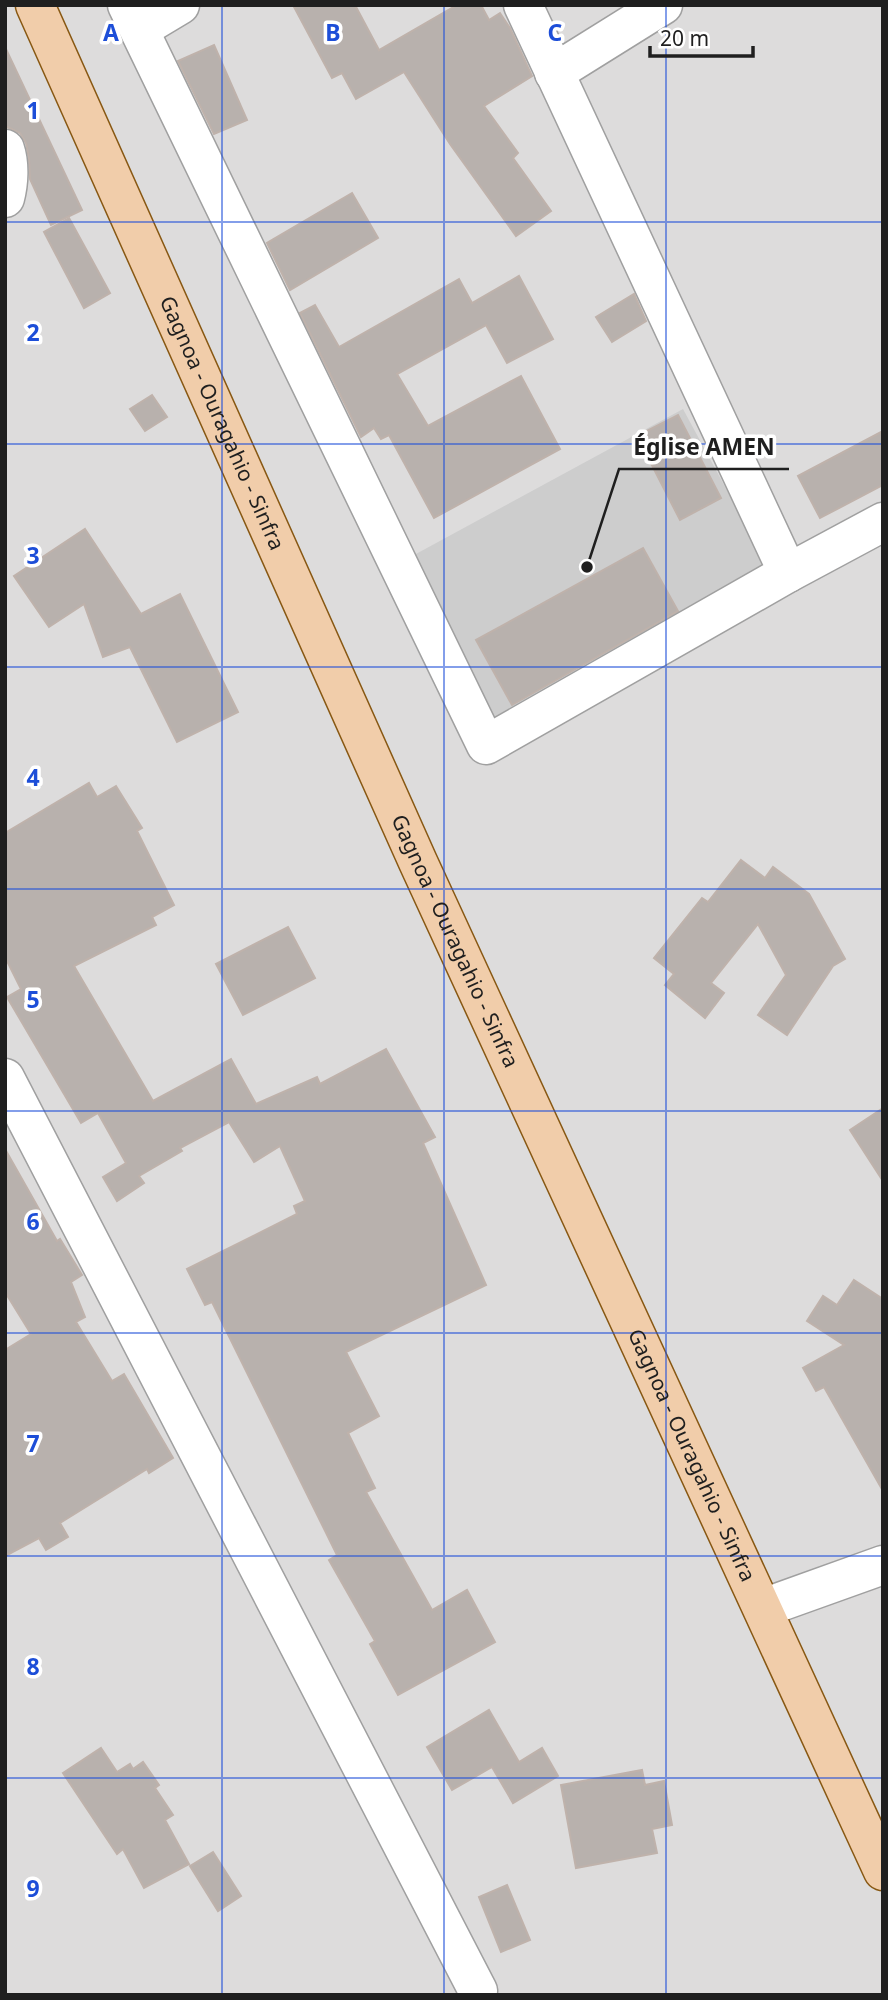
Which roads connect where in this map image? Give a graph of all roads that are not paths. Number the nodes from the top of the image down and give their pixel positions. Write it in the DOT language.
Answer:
graph roads {
  1 [pos="35,5"];
  2 [pos="180,5"];
  3 [pos="523,5"];
  4 [pos="663,5"];
  5 [pos="133,17"];
  6 [pos="554,73"];
  7 [pos="5,149"];
  8 [pos="5,198"];
  9 [pos="883,522"];
  10 [pos="788,573"];
  11 [pos="5,1078"];
  12 [pos="883,1565"];
  13 [pos="763,1608"];
  14 [pos="883,1871"];
  15 [pos="478,1991"];
  1 -- 13 [label="main road, Gagnoa - Ouragahio - Sinfra"];
  2 -- 5 [label="street"];
  3 -- 6 [label="street"];
  4 -- 6 [label="street"];
  5 -- 10 [label="street"];
  6 -- 10 [label="street"];
  7 -- 8 [label="street"];
  9 -- 10 [label="street"];
  11 -- 15 [label="street"];
  12 -- 13 [label="street"];
  13 -- 14 [label="main road, Gagnoa - Ouragahio - Sinfra"];
}
